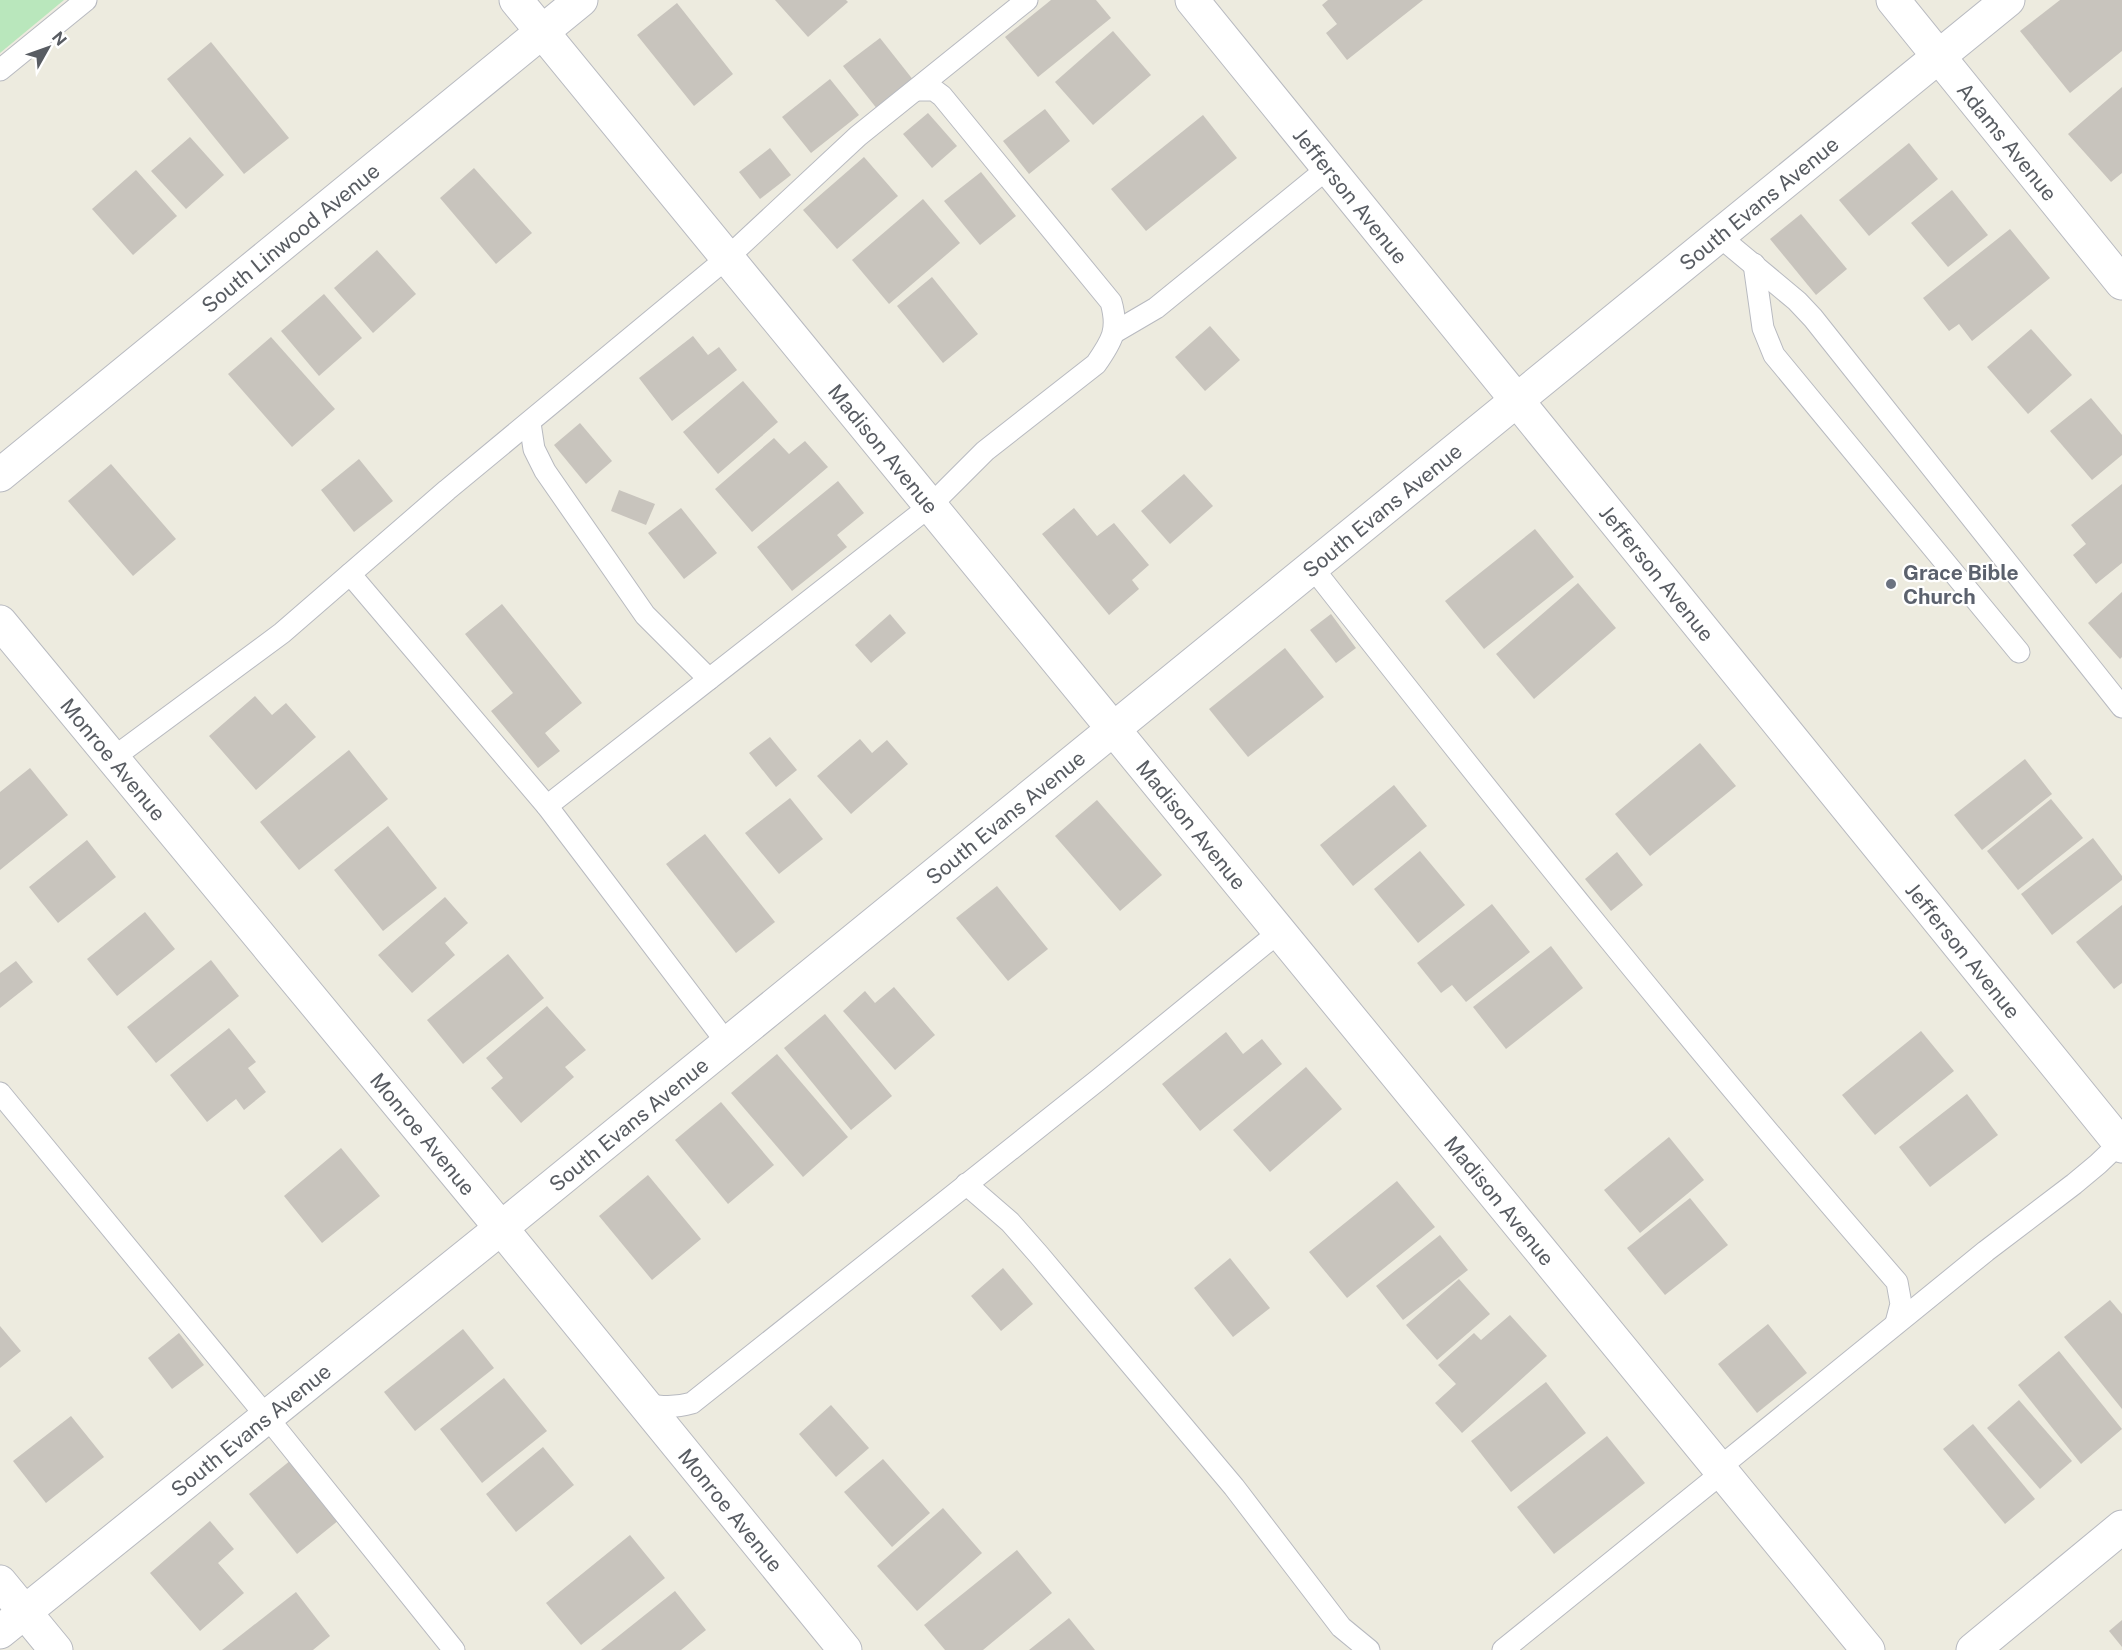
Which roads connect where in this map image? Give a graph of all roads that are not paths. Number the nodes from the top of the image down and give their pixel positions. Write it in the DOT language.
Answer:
graph roads {
  1 [pos="86,0"];
  2 [pos="516,0"];
  3 [pos="581,0"];
  4 [pos="1027,0"];
  5 [pos="1192,0"];
  6 [pos="1893,0"];
  7 [pos="2008,0"];
  8 [pos="542,32"];
  9 [pos="1938,56"];
  10 [pos="0,70"];
  11 [pos="916,90"];
  12 [pos="1328,168"];
  13 [pos="1719,236"];
  14 [pos="727,258"];
  15 [pos="1754,264"];
  16 [pos="2122,283"];
  17 [pos="1115,332"];
  18 [pos="1518,400"];
  19 [pos="530,423"];
  20 [pos="0,475"];
  21 [pos="930,506"];
  22 [pos="1312,567"];
  23 [pos="350,574"];
  24 [pos="0,622"];
  25 [pos="2019,652"];
  26 [pos="709,679"];
  27 [pos="2122,707"];
  28 [pos="1113,729"];
  29 [pos="112,758"];
  30 [pos="547,806"];
  31 [pos="1279,932"];
  32 [pos="727,1043"];
  33 [pos="0,1093"];
  34 [pos="2121,1143"];
  35 [pos="966,1184"];
  36 [pos="501,1228"];
  37 [pos="1896,1323"];
  38 [pos="644,1404"];
  39 [pos="267,1417"];
  40 [pos="1721,1470"];
  41 [pos="2122,1527"];
  42 [pos="0,1582"];
  43 [pos="12,1622"];
  44 [pos="1367,1649"];
  45 [pos="56,1650"];
  46 [pos="454,1650"];
  47 [pos="845,1650"];
  48 [pos="1503,1650"];
  49 [pos="1868,1650"];
  50 [pos="1973,1650"];
  1 -- 10 [label="lane"];
  2 -- 8 [label="street, Madison Avenue"];
  3 -- 8 [label="street, South Linwood Avenue"];
  4 -- 11 [label="lane"];
  5 -- 12 [label="street, Jefferson Avenue"];
  6 -- 9 [label="street, Adams Avenue"];
  7 -- 9 [label="street, South Evans Avenue"];
  8 -- 14 [label="street, Madison Avenue"];
  8 -- 20 [label="street, South Linwood Avenue"];
  9 -- 13 [label="street, South Evans Avenue"];
  9 -- 16 [label="street, Adams Avenue"];
  11 -- 14 [label="lane"];
  11 -- 17 [label="lane"];
  12 -- 17 [label="lane"];
  12 -- 18 [label="street, Jefferson Avenue"];
  13 -- 15 [label="lane"];
  13 -- 18 [label="street, South Evans Avenue"];
  14 -- 19 [label="lane"];
  14 -- 21 [label="street, Madison Avenue"];
  15 -- 25 [label="lane"];
  15 -- 27 [label="lane"];
  17 -- 21 [label="lane"];
  18 -- 22 [label="street, South Evans Avenue"];
  18 -- 34 [label="street, Jefferson Avenue"];
  19 -- 23 [label="lane"];
  19 -- 26 [label="lane"];
  21 -- 26 [label="lane"];
  21 -- 28 [label="street, Madison Avenue"];
  22 -- 28 [label="street, South Evans Avenue"];
  22 -- 37 [label="lane"];
  23 -- 29 [label="lane"];
  23 -- 30 [label="lane"];
  24 -- 29 [label="street, Monroe Avenue"];
  26 -- 30 [label="lane"];
  28 -- 31 [label="street, Madison Avenue"];
  28 -- 32 [label="street, South Evans Avenue"];
  29 -- 36 [label="street, Monroe Avenue"];
  30 -- 32 [label="lane"];
  31 -- 35 [label="lane"];
  31 -- 40 [label="street, Madison Avenue"];
  32 -- 36 [label="street, South Evans Avenue"];
  33 -- 39 [label="lane"];
  34 -- 37 [label="lane"];
  35 -- 38 [label="lane"];
  35 -- 44 [label="lane"];
  36 -- 38 [label="street, Monroe Avenue"];
  36 -- 39 [label="street, South Evans Avenue"];
  37 -- 40 [label="lane"];
  38 -- 47 [label="street, Monroe Avenue"];
  39 -- 43 [label="street, South Evans Avenue"];
  39 -- 46 [label="lane"];
  40 -- 48 [label="lane"];
  40 -- 49 [label="street, Madison Avenue"];
  41 -- 50 [label="street"];
  42 -- 43 [label="street"];
  43 -- 45 [label="street"];
}
